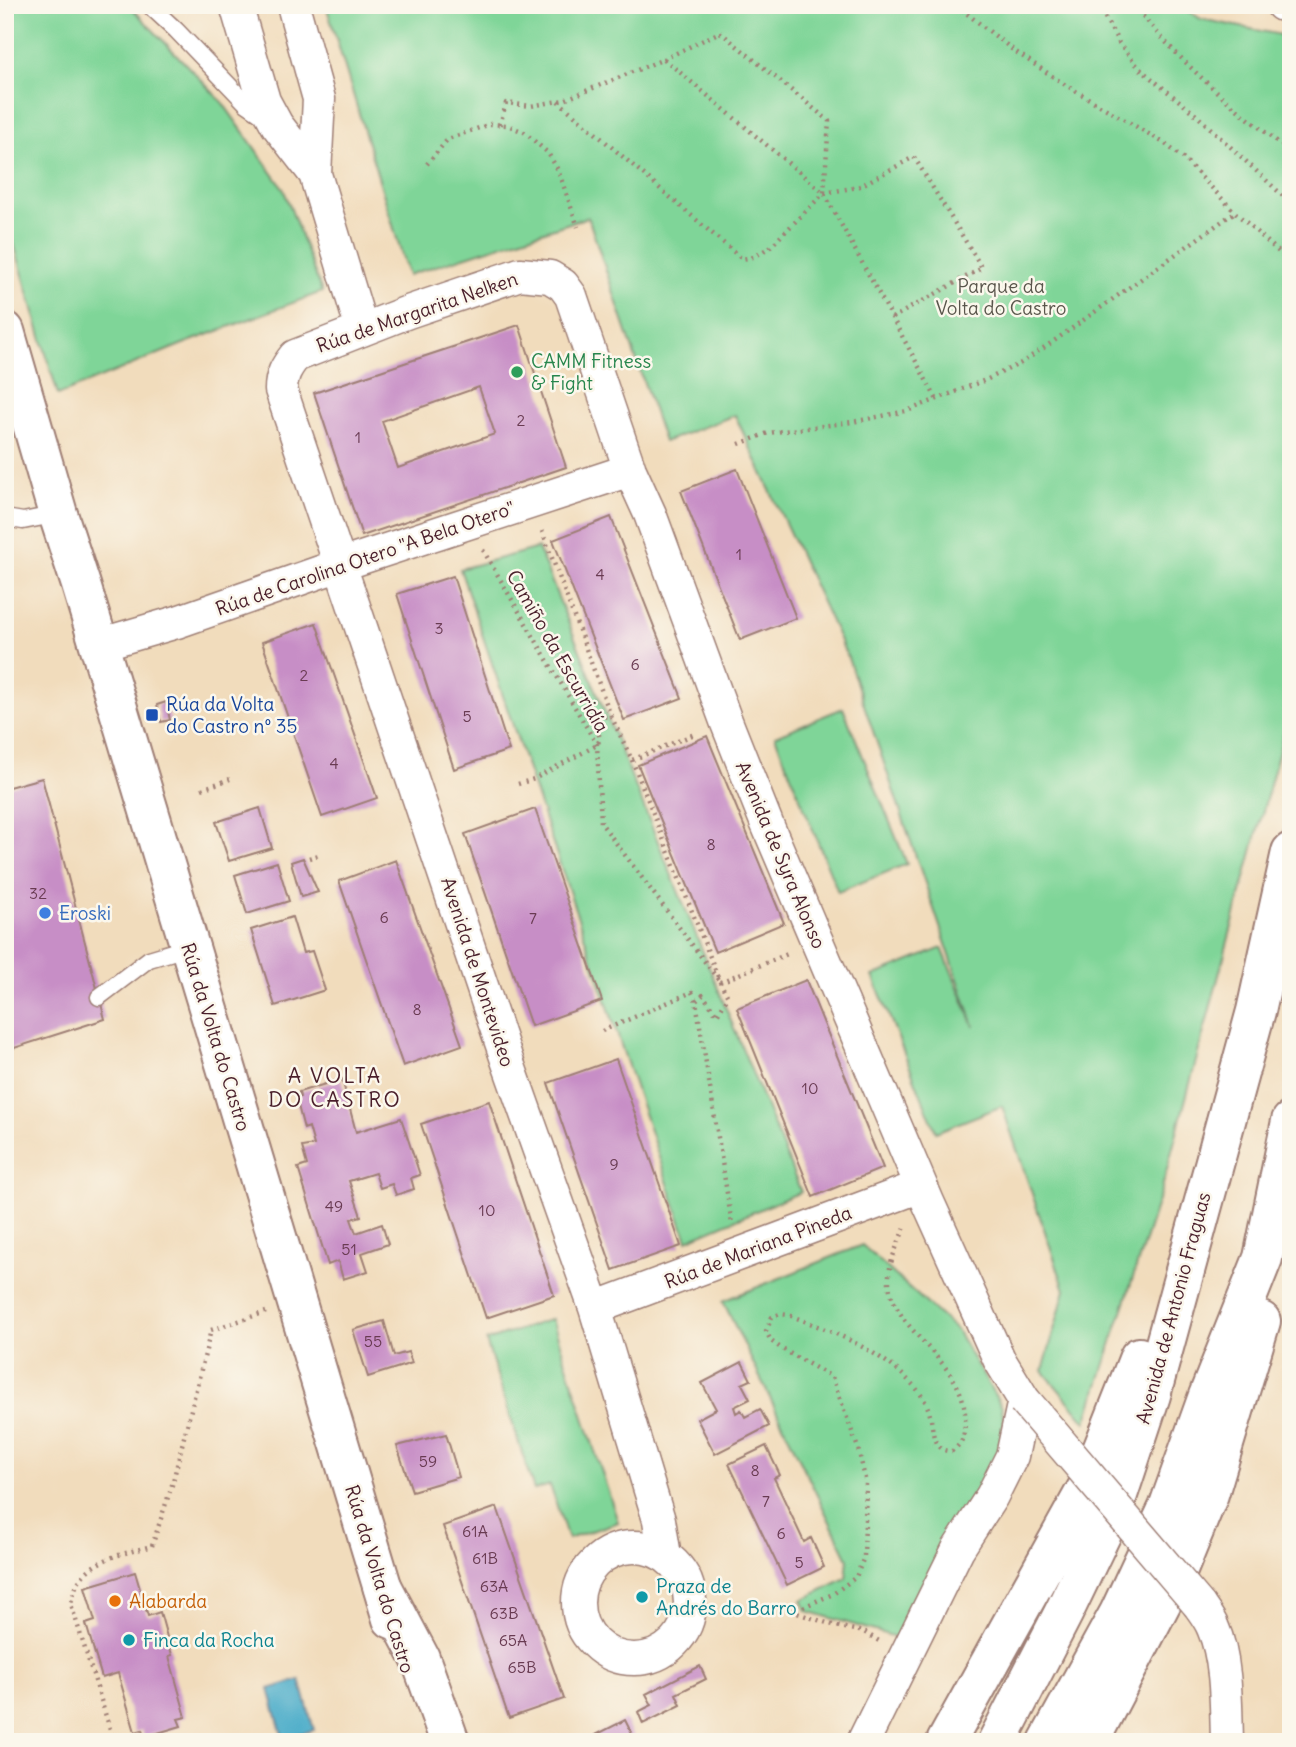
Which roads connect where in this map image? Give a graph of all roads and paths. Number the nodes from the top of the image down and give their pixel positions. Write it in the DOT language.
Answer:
graph roads {
  1 [pos="149,5"];
  2 [pos="236,5"];
  3 [pos="293,5"];
  4 [pos="957,5"];
  5 [pos="1098,5"];
  6 [pos="1134,5"];
  7 [pos="1282,5"];
  8 [pos="1291,7"];
  9 [pos="664,59"];
  10 [pos="558,101"];
  11 [pos="318,114"];
  12 [pos="277,125"];
  13 [pos="500,125"];
  14 [pos="1291,152"];
  15 [pos="427,164"];
  16 [pos="315,174"];
  17 [pos="824,193"];
  18 [pos="1291,206"];
  19 [pos="1235,212"];
  20 [pos="578,227"];
  21 [pos="1291,263"];
  22 [pos="571,296"];
  23 [pos="892,318"];
  24 [pos="362,330"];
  25 [pos="5,331"];
  26 [pos="281,390"];
  27 [pos="937,400"];
  28 [pos="739,444"];
  29 [pos="631,470"];
  30 [pos="58,513"];
  31 [pos="5,518"];
  32 [pos="542,531"];
  33 [pos="483,550"];
  34 [pos="340,565"];
  35 [pos="98,645"];
  36 [pos="611,716"];
  37 [pos="708,729"];
  38 [pos="597,745"];
  39 [pos="632,760"];
  40 [pos="230,779"];
  41 [pos="518,784"];
  42 [pos="202,789"];
  43 [pos="1291,852"];
  44 [pos="322,853"];
  45 [pos="309,858"];
  46 [pos="189,947"];
  47 [pos="800,949"];
  48 [pos="720,982"];
  49 [pos="99,997"];
  50 [pos="696,1001"];
  51 [pos="602,1031"];
  52 [pos="1291,1121"];
  53 [pos="921,1186"];
  54 [pos="1205,1192"];
  55 [pos="907,1221"];
  56 [pos="733,1232"];
  57 [pos="1263,1258"];
  58 [pos="297,1303"];
  59 [pos="595,1308"];
  60 [pos="1024,1400"];
  61 [pos="665,1556"];
  62 [pos="383,1588"];
  63 [pos="803,1607"];
  64 [pos="791,1611"];
  65 [pos="904,1656"];
  66 [pos="114,1742"];
  67 [pos="429,1742"];
  68 [pos="450,1742"];
  69 [pos="863,1742"];
  70 [pos="946,1742"];
  71 [pos="996,1742"];
  72 [pos="1048,1742"];
  73 [pos="1089,1742"];
  74 [pos="1227,1742"];
  1 -- 12 [label="lane"];
  2 -- 12 [label="street"];
  3 -- 11 [label="street"];
  4 -- 19 [label="path"];
  5 -- 18 [label="path"];
  6 -- 14 [label="path"];
  7 -- 8 [label="street"];
  9 -- 10 [label="path"];
  9 -- 17 [label="path"];
  9 -- 17 [label="path"];
  10 -- 13 [label="path"];
  10 -- 17 [label="path"];
  11 -- 12 [label="street"];
  11 -- 16 [label="street"];
  12 -- 16 [label="street"];
  13 -- 15 [label="path"];
  13 -- 20 [label="path"];
  16 -- 24 [label="street"];
  17 -- 23 [label="path"];
  17 -- 23 [label="path"];
  19 -- 21 [label="path"];
  19 -- 27 [label="path"];
  22 -- 24 [label="street, Rúa de Margarita Nelken"];
  22 -- 29 [label="street, Avenida de Syra Alonso"];
  23 -- 27 [label="path"];
  24 -- 26 [label="street, Rúa de Margarita Nelken"];
  25 -- 30 [label="main road, Rúa da Volta do Castro"];
  26 -- 34 [label="street, Avenida de Montevideo"];
  27 -- 28 [label="path"];
  29 -- 34 [label="street, Rúa de Carolina Otero \"A Bela Otero\""];
  29 -- 53 [label="street, Avenida de Syra Alonso"];
  30 -- 31 [label="lane"];
  30 -- 35 [label="main road, Rúa da Volta do Castro"];
  32 -- 36 [label="path"];
  33 -- 38 [label="path, Camiño da Escurridía"];
  34 -- 35 [label="street, Rúa de Carolina Otero \"A Bela Otero\""];
  34 -- 59 [label="street, Avenida de Montevideo"];
  35 -- 46 [label="main road, Rúa da Volta do Castro"];
  36 -- 38 [label="path"];
  36 -- 39 [label="path"];
  37 -- 39 [label="path"];
  38 -- 41 [label="path"];
  38 -- 48 [label="path, Camiño da Escurridía"];
  39 -- 48 [label="path"];
  40 -- 42 [label="path"];
  43 -- 54 [label="main road, Avenida de Antonio Fraguas"];
  44 -- 45 [label="path"];
  46 -- 49 [label="lane"];
  46 -- 58 [label="main road, Rúa da Volta do Castro"];
  47 -- 48 [label="path"];
  48 -- 50 [label="path"];
  50 -- 51 [label="path"];
  50 -- 56 [label="path"];
  52 -- 57 [label="main road"];
  53 -- 59 [label="street, Rúa de Mariana Pineda"];
  53 -- 60 [label="street, Avenida de Syra Alonso"];
  54 -- 70 [label="main road"];
  54 -- 71 [label="main road, Avenida de Antonio Fraguas"];
  55 -- 63 [label="path"];
  57 -- 72 [label="main road"];
  57 -- 73 [label="main road"];
  58 -- 62 [label="main road, Rúa da Volta do Castro"];
  58 -- 66 [label="path"];
  59 -- 61 [label="street, Avenida de Montevideo"];
  60 -- 65 [label="street"];
  60 -- 74 [label="street, Avenida de Syra Alonso, bridge"];
  62 -- 67 [label="main road, Rúa da Volta do Castro"];
  62 -- 68 [label="main road"];
  64 -- 65 [label="path"];
  65 -- 69 [label="street"];
}
